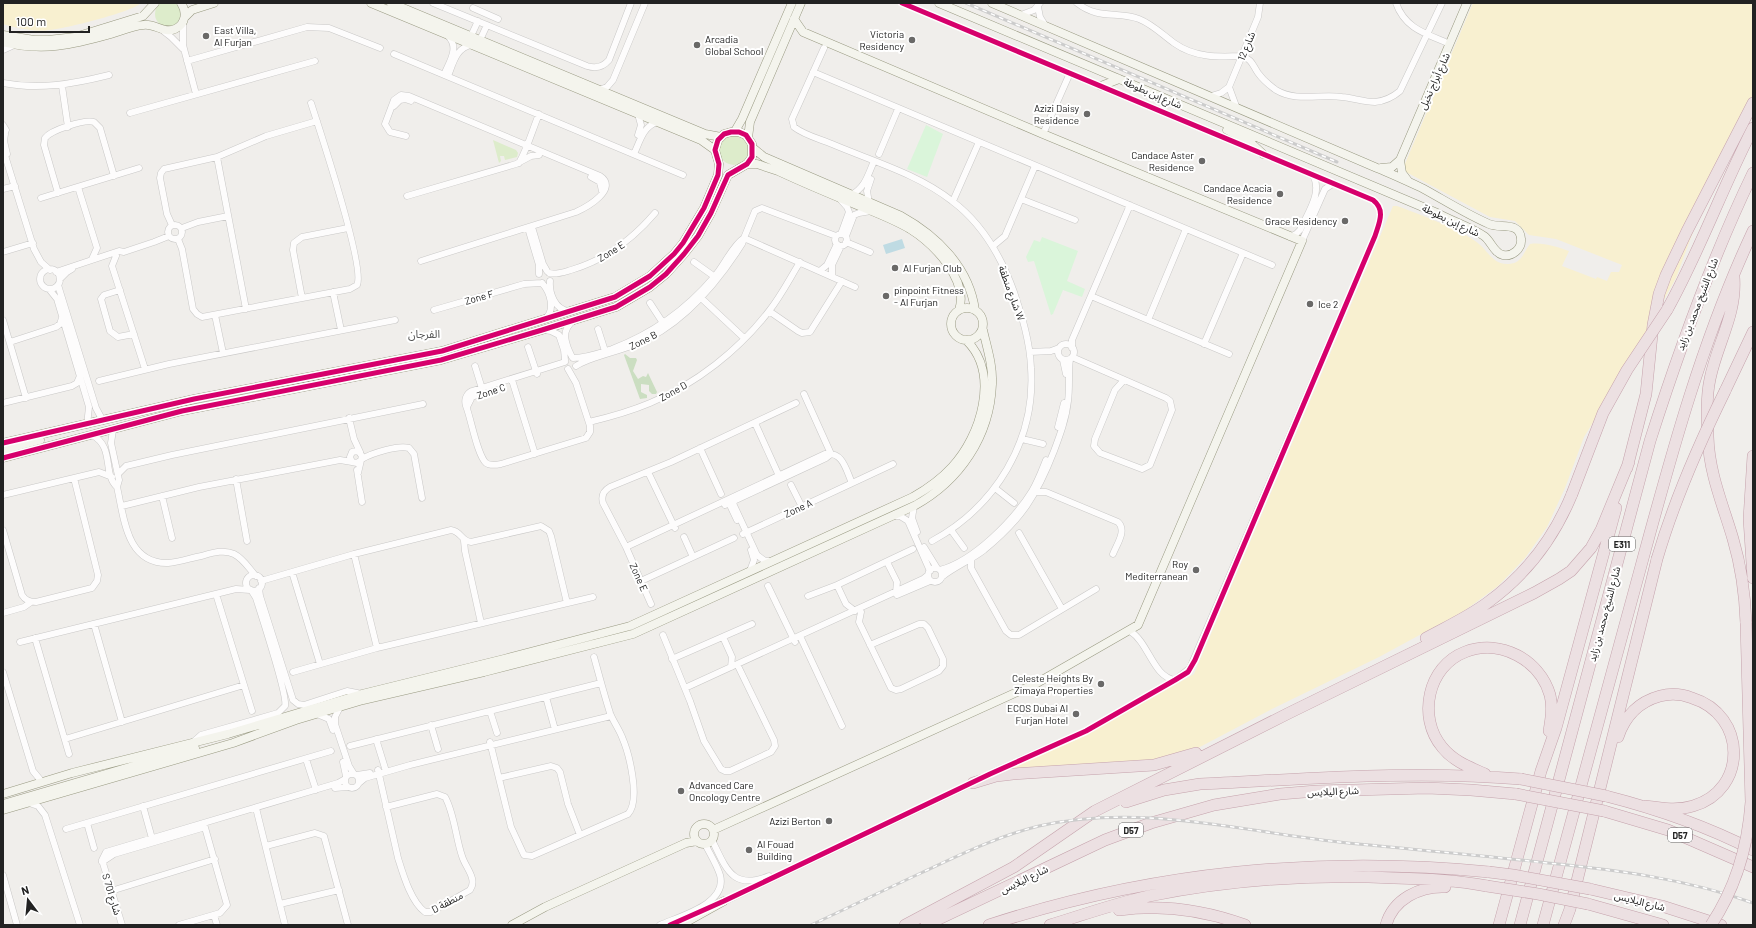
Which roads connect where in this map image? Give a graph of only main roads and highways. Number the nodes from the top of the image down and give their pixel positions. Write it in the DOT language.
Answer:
graph roads {
  1 [pos="1753,102"];
  2 [pos="1753,128"];
  3 [pos="1753,173"];
  4 [pos="1753,231"];
  5 [pos="1734,272"];
  6 [pos="1753,332"];
  7 [pos="1753,456"];
  8 [pos="1629,462"];
  9 [pos="1753,578"];
  10 [pos="1386,666"];
  11 [pos="1218,749"];
  12 [pos="1541,771"];
  13 [pos="1489,776"];
  14 [pos="973,783"];
  15 [pos="1600,784"];
  16 [pos="1645,806"];
  17 [pos="1069,830"];
  18 [pos="1753,850"];
  19 [pos="1753,867"];
  20 [pos="1475,884"];
  21 [pos="1613,911"];
  22 [pos="1071,919"];
  23 [pos="1499,924"];
  24 [pos="1564,924"];
  25 [pos="905,925"];
  26 [pos="926,925"];
  27 [pos="988,925"];
  28 [pos="1050,925"];
  29 [pos="1245,925"];
  30 [pos="1386,925"];
  31 [pos="1520,925"];
  32 [pos="1543,925"];
  33 [pos="1641,925"];
  34 [pos="1663,925"];
  35 [pos="1711,925"];
  36 [pos="1721,925"];
  1 -- 8 [label="highway"];
  2 -- 10 [label="highway, bridge"];
  3 -- 31 [label="highway, شارع الشيخ محمد بن زايد / E311"];
  4 -- 5 [label="highway, E311"];
  5 -- 32 [label="highway, E311"];
  5 -- 35 [label="highway, bridge"];
  6 -- 15 [label="highway, bridge"];
  7 -- 9 [label="highway"];
  8 -- 10 [label="highway"];
  8 -- 12 [label="highway"];
  10 -- 11 [label="highway"];
  11 -- 14 [label="highway"];
  11 -- 17 [label="highway"];
  12 -- 13 [label="highway"];
  12 -- 23 [label="highway"];
  13 -- 16 [label="highway, bridge"];
  13 -- 17 [label="highway"];
  15 -- 16 [label="highway"];
  15 -- 24 [label="highway"];
  16 -- 18 [label="highway"];
  17 -- 25 [label="highway"];
  19 -- 26 [label="highway, شارع اليلايس / D57, bridge"];
  20 -- 21 [label="highway, bridge"];
  20 -- 22 [label="highway"];
  20 -- 30 [label="highway"];
  21 -- 33 [label="highway"];
  21 -- 34 [label="highway"];
  22 -- 28 [label="highway"];
  22 -- 29 [label="highway"];
  27 -- 36 [label="highway, شارع اليلايس, bridge"];
}
